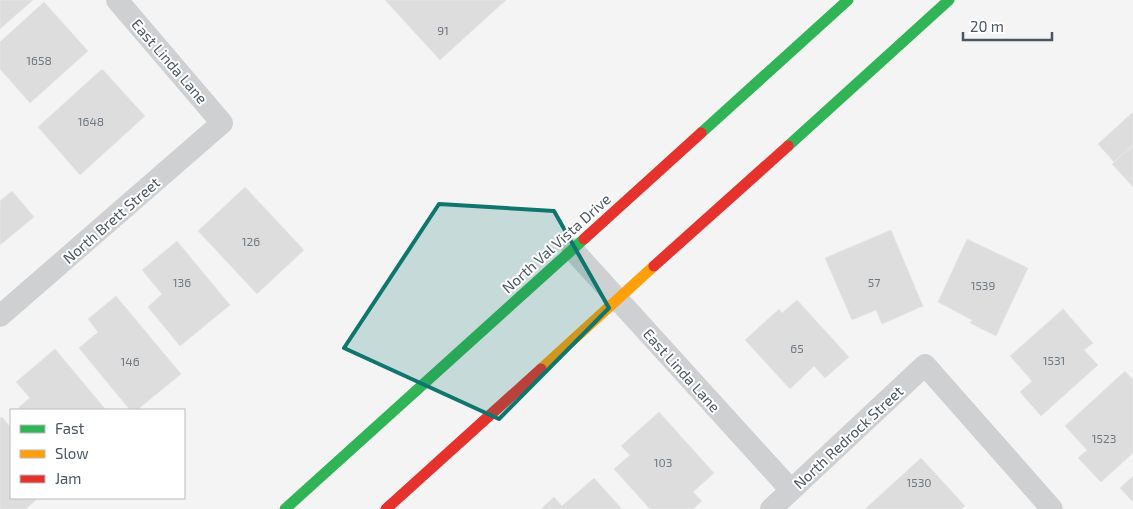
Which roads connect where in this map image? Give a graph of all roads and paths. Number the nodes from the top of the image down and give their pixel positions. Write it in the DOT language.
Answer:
graph roads {
  1 [pos="117,0"];
  2 [pos="848,0"];
  3 [pos="949,0"];
  4 [pos="222,123"];
  5 [pos="572,250"];
  6 [pos="618,299"];
  7 [pos="0,316"];
  8 [pos="791,490"];
  9 [pos="285,509"];
  10 [pos="386,509"];
  11 [pos="771,509"];
  12 [pos="1052,509"];
  1 -- 4 [label="street, East Linda Lane"];
  2 -- 5 [label="main road, North Val Vista Drive"];
  3 -- 6 [label="main road"];
  4 -- 7 [label="street, North Brett Street"];
  5 -- 6 [label="street, East Linda Lane"];
  5 -- 9 [label="main road, North Val Vista Drive"];
  6 -- 8 [label="street, East Linda Lane"];
  6 -- 10 [label="main road"];
  8 -- 11 [label="street, North Redrock Street"];
  8 -- 12 [label="street, North Redrock Street"];
}
